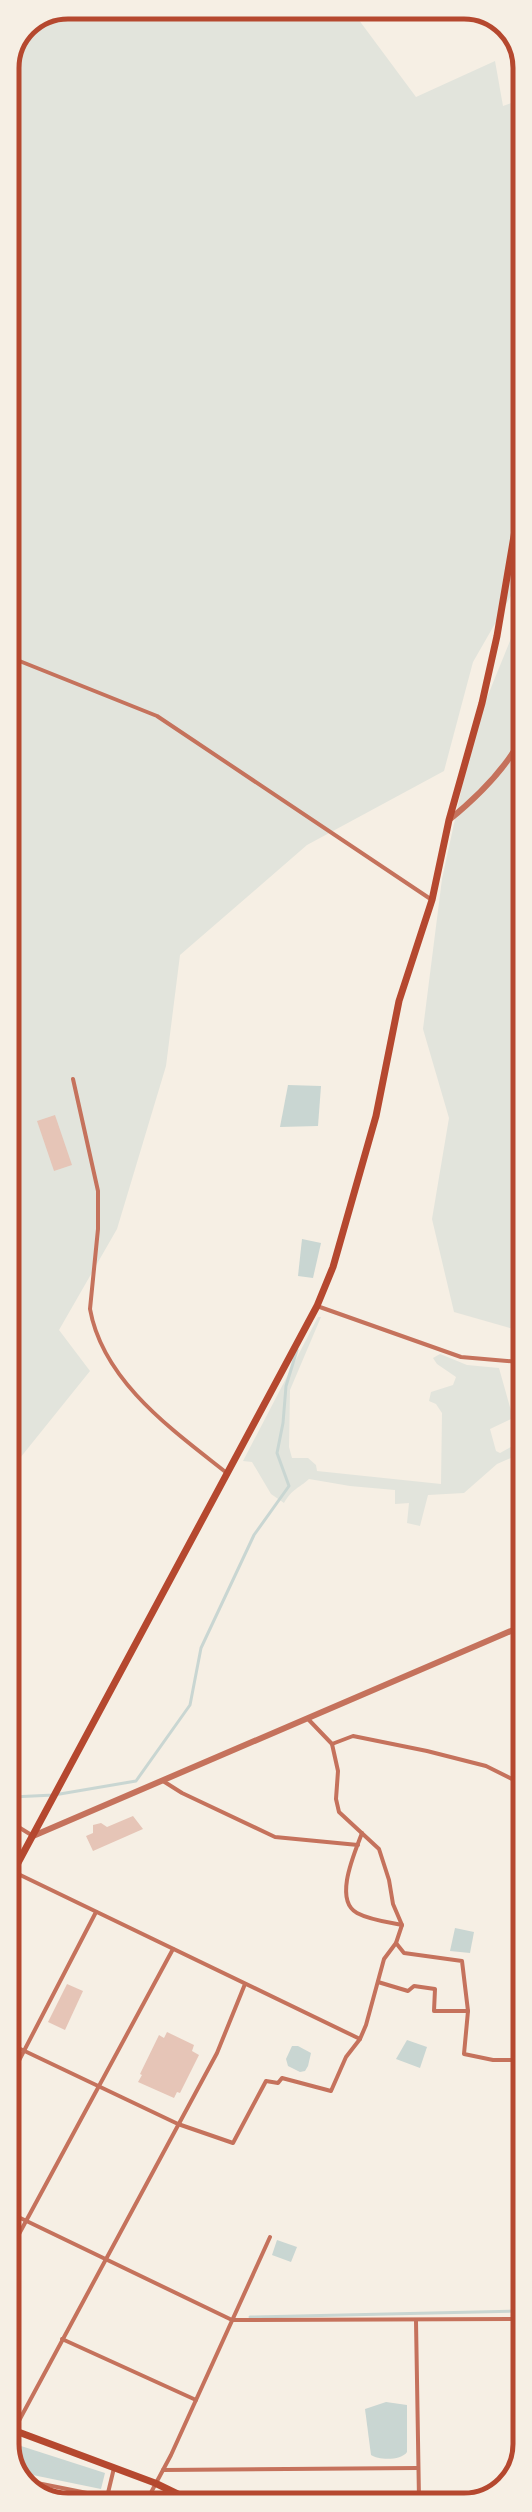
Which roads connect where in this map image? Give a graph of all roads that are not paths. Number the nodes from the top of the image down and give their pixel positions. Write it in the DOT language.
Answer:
graph roads {
  1 [pos="513,542"];
  2 [pos="19,661"];
  3 [pos="513,753"];
  4 [pos="449,820"];
  5 [pos="432,900"];
  6 [pos="73,1080"];
  7 [pos="317,1306"];
  8 [pos="513,1361"];
  9 [pos="228,1474"];
  10 [pos="513,1630"];
  11 [pos="308,1719"];
  12 [pos="332,1744"];
  13 [pos="513,1780"];
  14 [pos="163,1781"];
  15 [pos="19,1827"];
  16 [pos="362,1833"];
  17 [pos="33,1836"];
  18 [pos="358,1845"];
  19 [pos="19,1862"];
  20 [pos="19,1876"];
  21 [pos="96,1912"];
  22 [pos="402,1925"];
  23 [pos="396,1943"];
  24 [pos="173,1949"];
  25 [pos="378,1982"];
  26 [pos="246,1984"];
  27 [pos="468,2011"];
  28 [pos="360,2040"];
  29 [pos="19,2048"];
  30 [pos="25,2051"];
  31 [pos="513,2060"];
  32 [pos="19,2062"];
  33 [pos="100,2087"];
  34 [pos="178,2124"];
  35 [pos="19,2218"];
  36 [pos="26,2221"];
  37 [pos="19,2234"];
  38 [pos="270,2237"];
  39 [pos="105,2259"];
  40 [pos="513,2319"];
  41 [pos="232,2320"];
  42 [pos="416,2321"];
  43 [pos="62,2339"];
  44 [pos="196,2400"];
  45 [pos="19,2419"];
  46 [pos="19,2432"];
  47 [pos="114,2468"];
  48 [pos="418,2468"];
  49 [pos="162,2470"];
  50 [pos="40,2483"];
  51 [pos="156,2483"];
  52 [pos="87,2493"];
  53 [pos="108,2493"];
  54 [pos="151,2493"];
  55 [pos="176,2493"];
  56 [pos="419,2493"];
  1 -- 4 [label="main road"];
  2 -- 5 [label="street"];
  3 -- 4 [label="street"];
  4 -- 5 [label="main road"];
  5 -- 7 [label="main road"];
  6 -- 9 [label="street"];
  7 -- 8 [label="street"];
  7 -- 9 [label="main road"];
  9 -- 17 [label="main road"];
  10 -- 11 [label="street"];
  11 -- 12 [label="street"];
  11 -- 14 [label="street"];
  12 -- 13 [label="street"];
  12 -- 16 [label="street"];
  14 -- 17 [label="street"];
  14 -- 18 [label="street"];
  15 -- 17 [label="street"];
  16 -- 18 [label="street"];
  16 -- 22 [label="street"];
  17 -- 19 [label="main road"];
  18 -- 22 [label="street"];
  20 -- 21 [label="street"];
  21 -- 24 [label="street"];
  21 -- 30 [label="street"];
  22 -- 23 [label="street"];
  23 -- 25 [label="street"];
  23 -- 27 [label="street"];
  24 -- 26 [label="street"];
  24 -- 33 [label="street"];
  25 -- 27 [label="street"];
  25 -- 28 [label="street"];
  26 -- 28 [label="street"];
  26 -- 34 [label="street"];
  27 -- 31 [label="street"];
  28 -- 34 [label="street"];
  29 -- 30 [label="street"];
  30 -- 32 [label="street"];
  30 -- 33 [label="street"];
  33 -- 34 [label="street"];
  33 -- 36 [label="street"];
  34 -- 39 [label="street"];
  35 -- 36 [label="street"];
  36 -- 37 [label="street"];
  36 -- 39 [label="street"];
  38 -- 41 [label="street"];
  39 -- 41 [label="street"];
  39 -- 43 [label="street"];
  40 -- 42 [label="street"];
  41 -- 42 [label="street"];
  41 -- 44 [label="street"];
  42 -- 48 [label="street"];
  43 -- 44 [label="street"];
  43 -- 45 [label="street"];
  44 -- 49 [label="street"];
  46 -- 47 [label="main road"];
  47 -- 51 [label="main road"];
  47 -- 53 [label="street"];
  48 -- 49 [label="street"];
  48 -- 56 [label="street"];
  49 -- 51 [label="street"];
  50 -- 52 [label="street"];
  51 -- 54 [label="street"];
  51 -- 55 [label="main road"];
}
